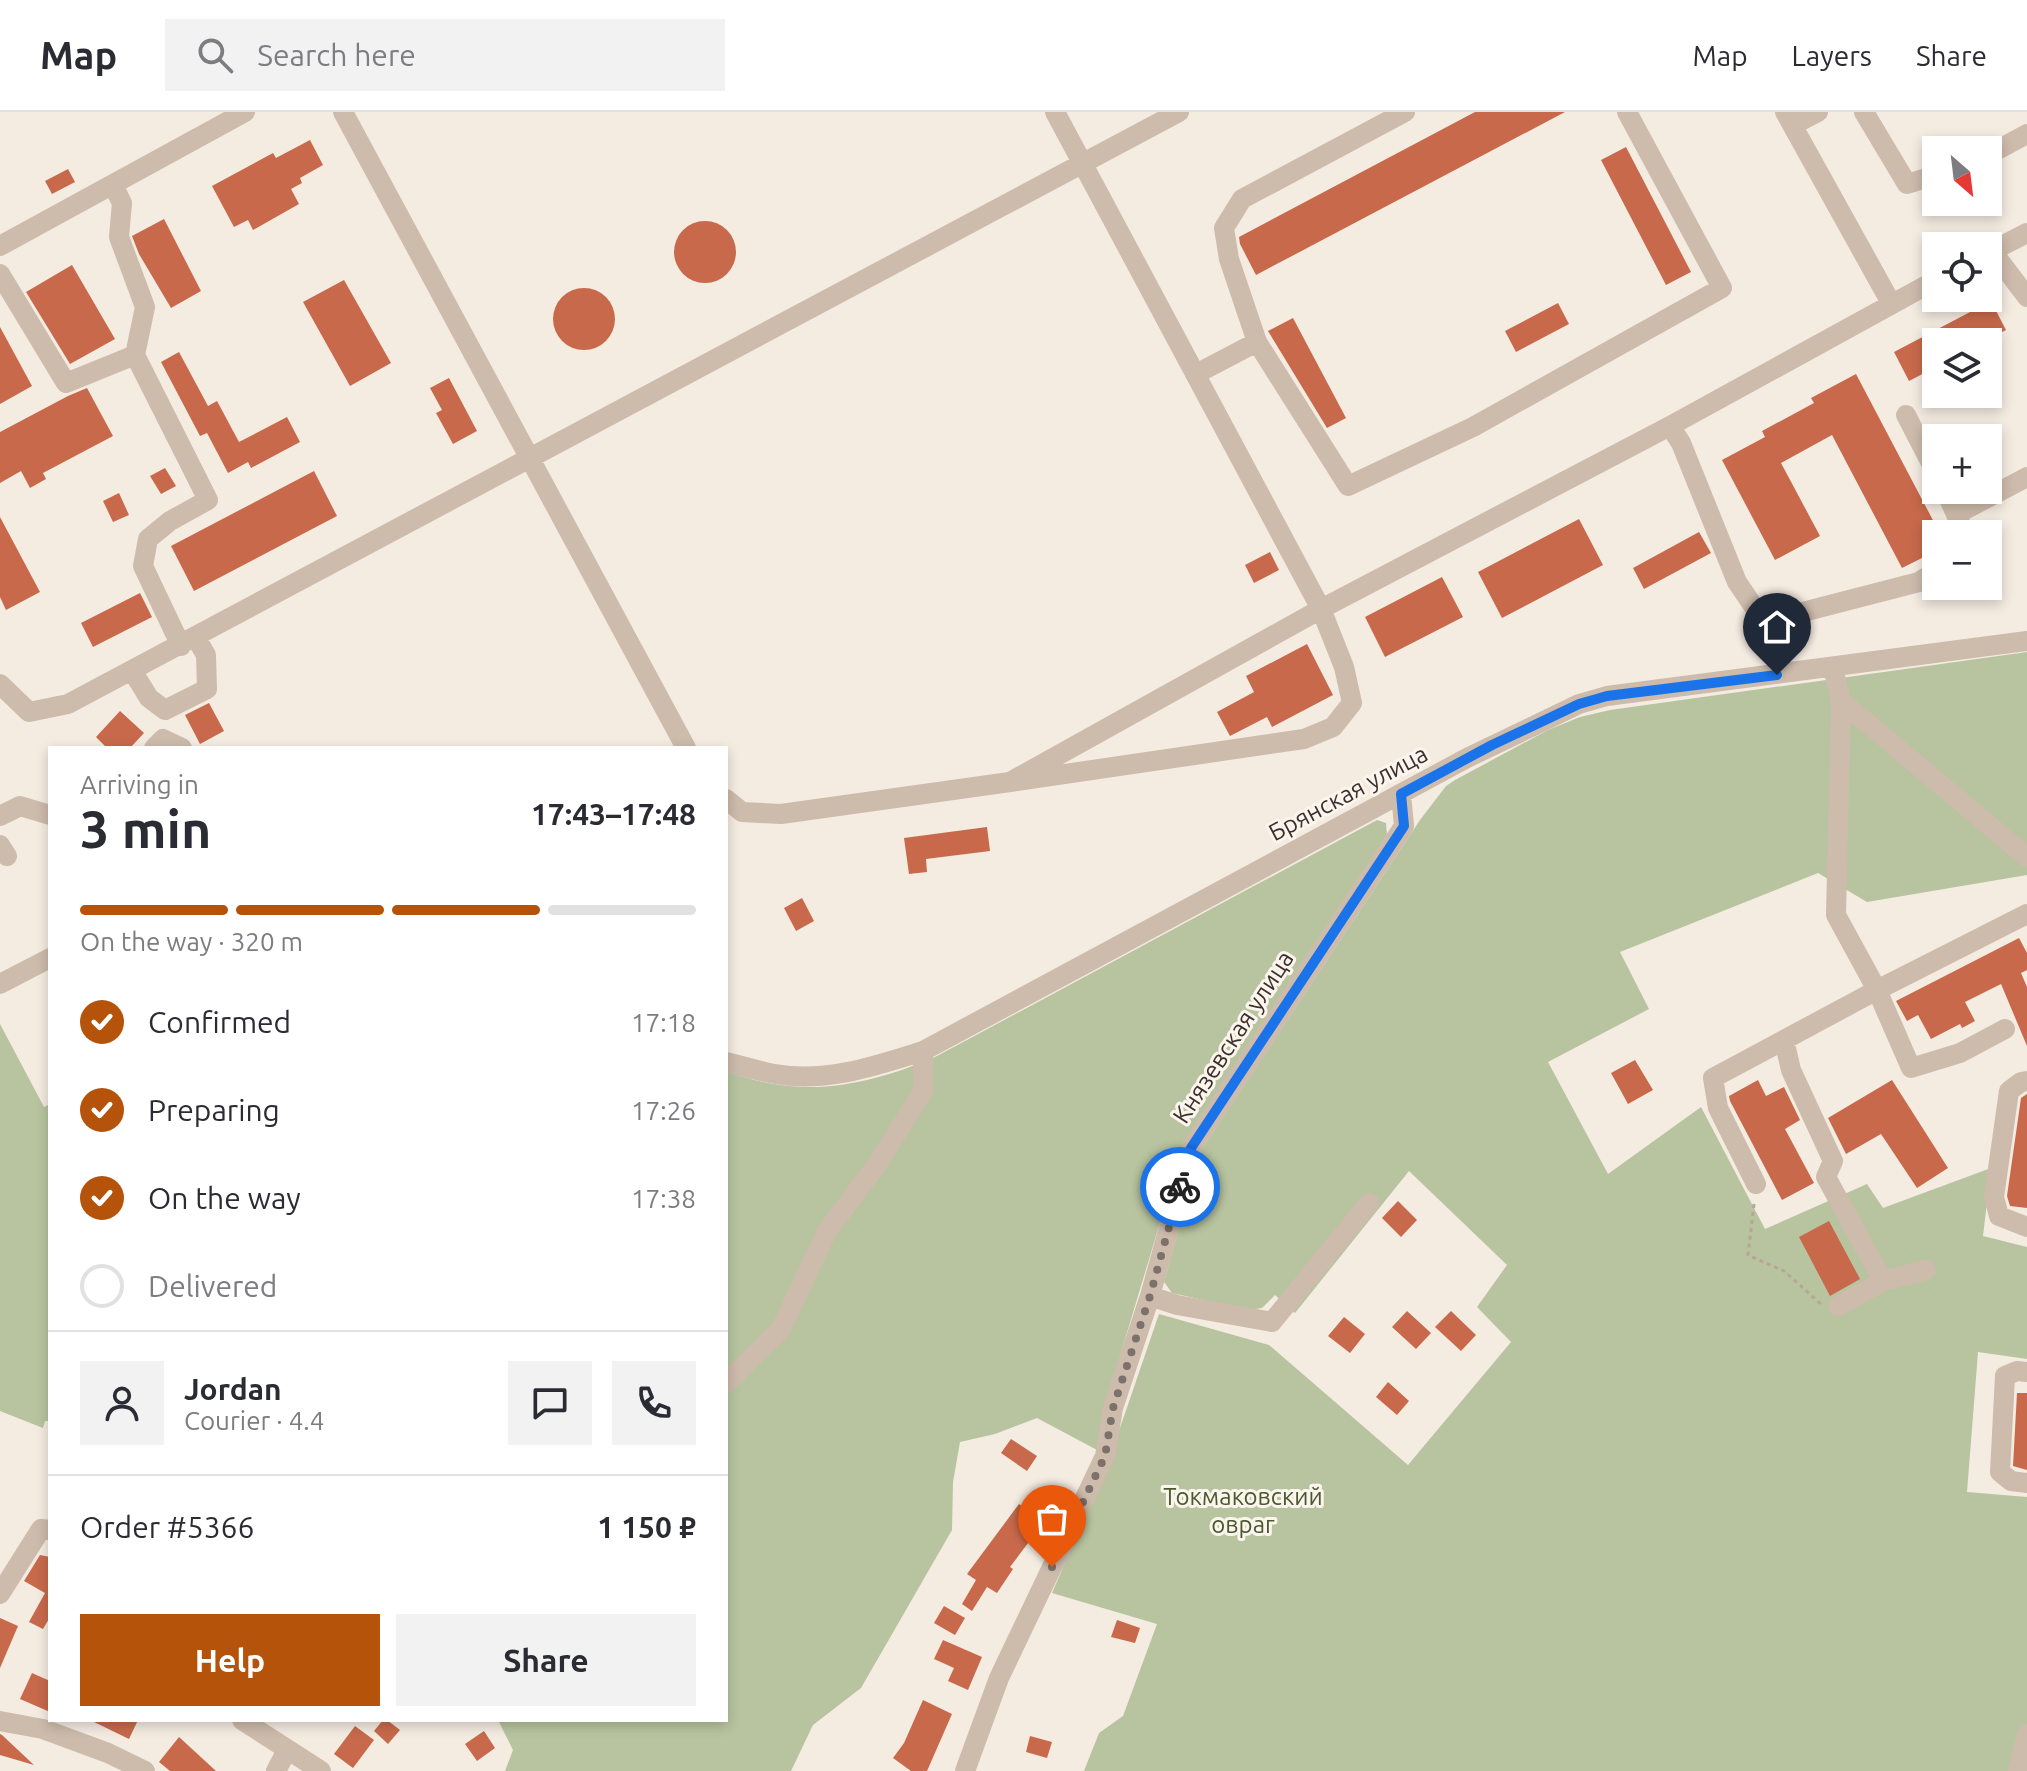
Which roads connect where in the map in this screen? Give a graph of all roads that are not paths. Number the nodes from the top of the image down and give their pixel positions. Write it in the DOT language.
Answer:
graph roads {
  1 [pos="245,112"];
  2 [pos="343,112"];
  3 [pos="1055,112"];
  4 [pos="1179,112"];
  5 [pos="1405,112"];
  6 [pos="1627,112"];
  7 [pos="1818,112"];
  8 [pos="1864,112"];
  9 [pos="1789,119"];
  10 [pos="2027,134"];
  11 [pos="2002,147"];
  12 [pos="1083,164"];
  13 [pos="1922,179"];
  14 [pos="113,185"];
  15 [pos="2027,233"];
  16 [pos="0,246"];
  17 [pos="2002,246"];
  18 [pos="2002,267"];
  19 [pos="0,274"];
  20 [pos="1922,287"];
  21 [pos="2027,297"];
  22 [pos="1891,303"];
  23 [pos="1257,342"];
  24 [pos="135,355"];
  25 [pos="1196,374"];
  26 [pos="1906,415"];
  27 [pos="1670,426"];
  28 [pos="1922,446"];
  29 [pos="530,459"];
  30 [pos="2027,477"];
  31 [pos="1952,504"];
  32 [pos="1957,514"];
  33 [pos="1959,520"];
  34 [pos="1922,580"];
  35 [pos="1321,609"];
  36 [pos="2027,641"];
  37 [pos="188,642"];
  38 [pos="1833,668"];
  39 [pos="133,672"];
  40 [pos="0,684"];
  41 [pos="1841,701"];
  42 [pos="156,746"];
  43 [pos="178,746"];
  44 [pos="685,746"];
  45 [pos="1010,782"];
  46 [pos="1401,794"];
  47 [pos="731,809"];
  48 [pos="48,814"];
  49 [pos="0,816"];
  50 [pos="2027,857"];
  51 [pos="2027,914"];
  52 [pos="48,959"];
  53 [pos="0,984"];
  54 [pos="1877,990"];
  55 [pos="2005,1029"];
  56 [pos="1784,1040"];
  57 [pos="923,1051"];
  58 [pos="728,1063"];
  59 [pos="2027,1081"];
  60 [pos="1756,1184"];
  61 [pos="1369,1203"];
  62 [pos="2027,1227"];
  63 [pos="1926,1270"];
  64 [pos="1883,1281"];
  65 [pos="1150,1296"];
  66 [pos="1838,1306"];
  67 [pos="2027,1372"];
  68 [pos="728,1381"];
  69 [pos="2027,1483"];
  70 [pos="47,1526"];
  71 [pos="0,1594"];
  72 [pos="0,1721"];
  73 [pos="245,1722"];
  74 [pos="2027,1734"];
  75 [pos="287,1750"];
  76 [pos="145,1771"];
  77 [pos="276,1771"];
  78 [pos="321,1771"];
  79 [pos="965,1771"];
  80 [pos="2018,1771"];
  1 -- 14 [label="street"];
  2 -- 29 [label="street"];
  3 -- 12 [label="street"];
  4 -- 12 [label="street"];
  5 -- 23 [label="street"];
  6 -- 23 [label="street"];
  7 -- 9 [label="street"];
  8 -- 13 [label="street"];
  9 -- 22 [label="street"];
  10 -- 11 [label="street"];
  12 -- 25 [label="street"];
  12 -- 29 [label="street"];
  14 -- 16 [label="street"];
  14 -- 24 [label="street"];
  15 -- 17 [label="street"];
  18 -- 21 [label="street"];
  19 -- 24 [label="street"];
  20 -- 22 [label="street"];
  22 -- 27 [label="street"];
  23 -- 25 [label="street"];
  24 -- 37 [label="street"];
  25 -- 35 [label="street"];
  26 -- 28 [label="street"];
  27 -- 34 [label="street"];
  27 -- 35 [label="street"];
  29 -- 37 [label="street"];
  29 -- 44 [label="street"];
  30 -- 32 [label="street"];
  31 -- 32 [label="street"];
  32 -- 33 [label="street"];
  35 -- 45 [label="street"];
  35 -- 45 [label="street"];
  36 -- 38 [label="street, Брянская улица"];
  37 -- 39 [label="street"];
  37 -- 39 [label="street"];
  38 -- 41 [label="street"];
  38 -- 46 [label="street, Брянская улица"];
  39 -- 40 [label="street"];
  41 -- 50 [label="street"];
  41 -- 54 [label="street"];
  42 -- 43 [label="street"];
  45 -- 47 [label="street"];
  46 -- 57 [label="street, Брянская улица"];
  46 -- 65 [label="street, Князевская улица"];
  48 -- 49 [label="street"];
  51 -- 54 [label="street"];
  52 -- 53 [label="street"];
  54 -- 55 [label="street"];
  54 -- 56 [label="street"];
  56 -- 60 [label="street"];
  56 -- 64 [label="street"];
  57 -- 58 [label="street, Брянская улица"];
  57 -- 68 [label="street"];
  59 -- 62 [label="street"];
  61 -- 65 [label="street"];
  63 -- 64 [label="street"];
  64 -- 66 [label="street"];
  65 -- 79 [label="street, Князевская улица"];
  67 -- 69 [label="street"];
  70 -- 71 [label="street"];
  72 -- 76 [label="street"];
  73 -- 75 [label="street"];
  74 -- 80 [label="street"];
  75 -- 77 [label="street"];
  75 -- 78 [label="street"];
}
